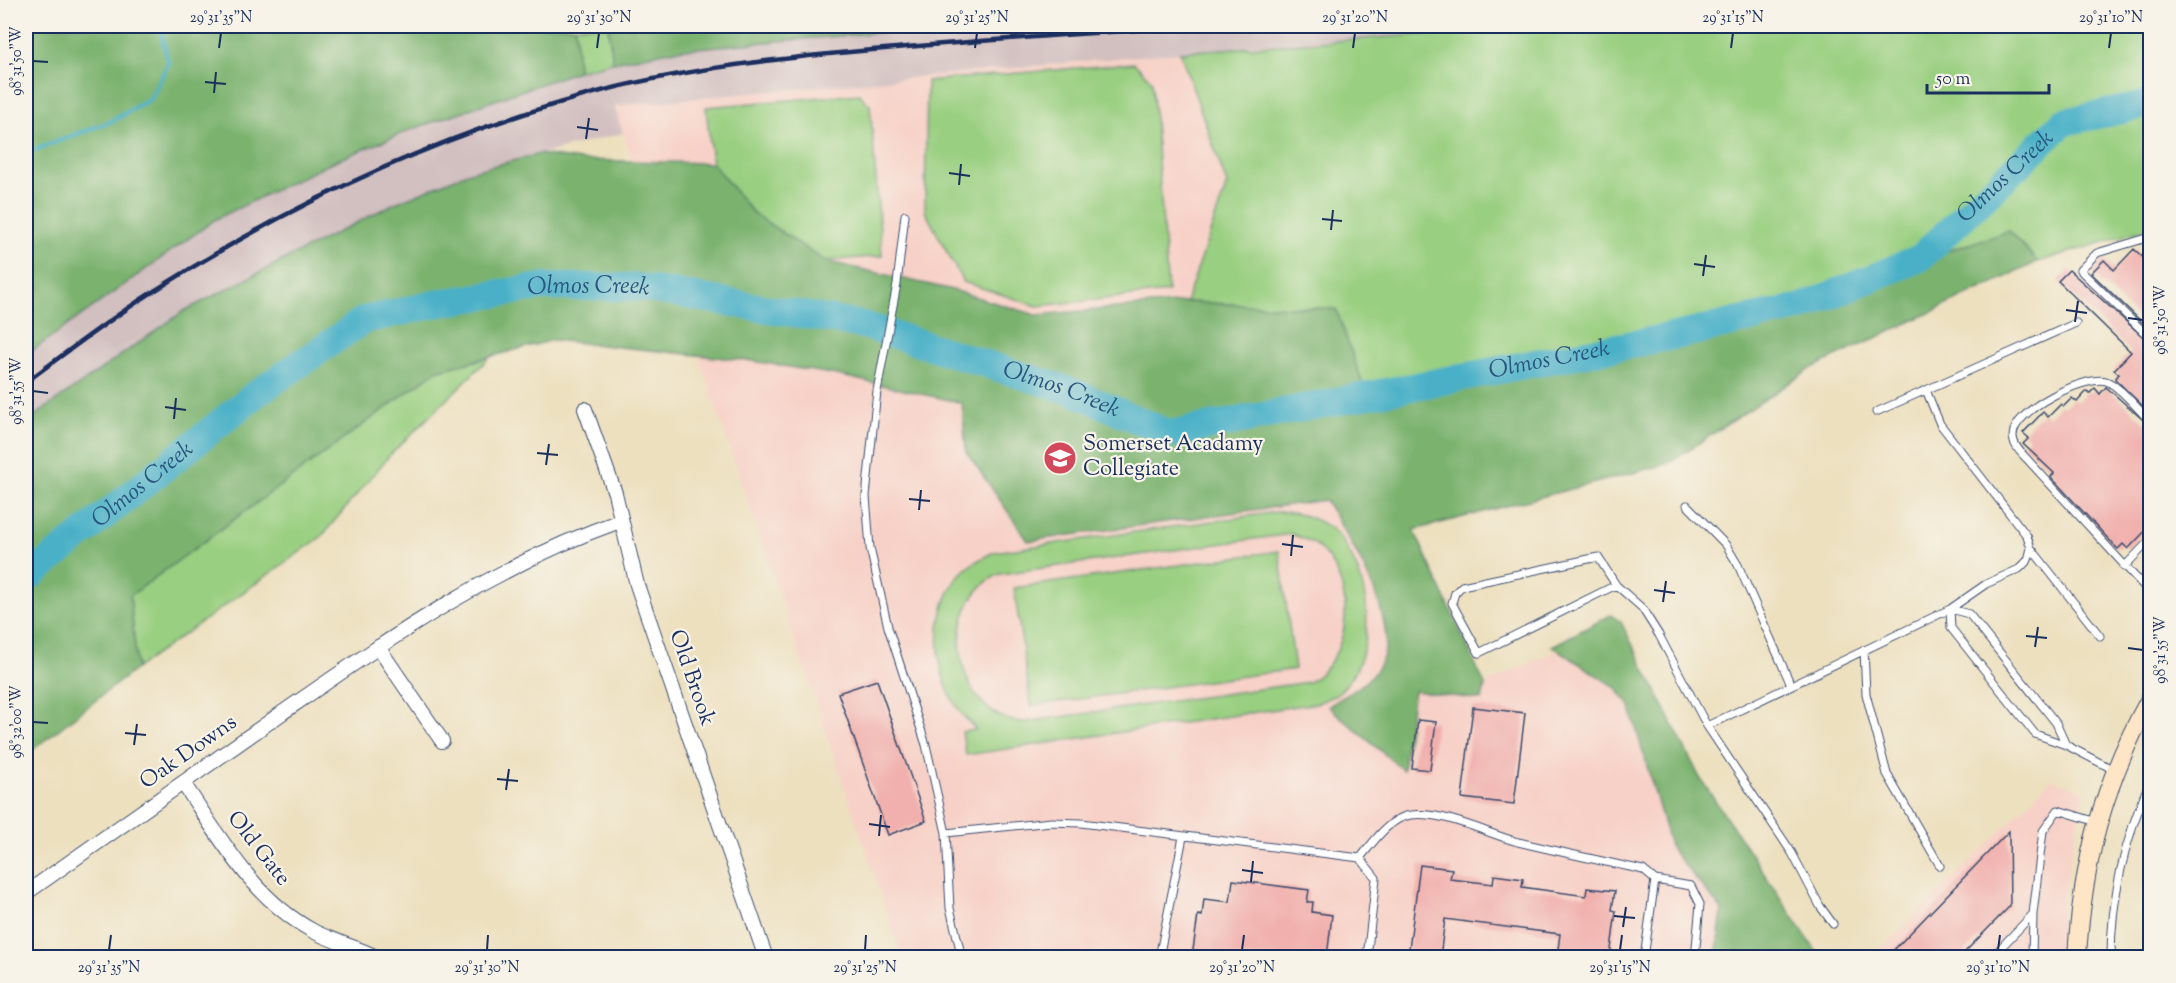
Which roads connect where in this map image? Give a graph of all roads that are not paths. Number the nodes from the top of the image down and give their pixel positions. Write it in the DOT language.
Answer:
graph roads {
  1 [pos="905,215"];
  2 [pos="2151,237"];
  3 [pos="2076,323"];
  4 [pos="2151,338"];
  5 [pos="1926,390"];
  6 [pos="585,410"];
  7 [pos="1876,412"];
  8 [pos="2151,422"];
  9 [pos="1687,505"];
  10 [pos="620,521"];
  11 [pos="2151,540"];
  12 [pos="2031,548"];
  13 [pos="2124,567"];
  14 [pos="1616,585"];
  15 [pos="2151,593"];
  16 [pos="1950,609"];
  17 [pos="2100,636"];
  18 [pos="378,647"];
  19 [pos="1864,650"];
  20 [pos="1791,685"];
  21 [pos="2151,699"];
  22 [pos="1707,726"];
  23 [pos="442,741"];
  24 [pos="2066,745"];
  25 [pos="2116,771"];
  26 [pos="2151,780"];
  27 [pos="183,783"];
  28 [pos="2098,822"];
  29 [pos="946,833"];
  30 [pos="1184,837"];
  31 [pos="1360,858"];
  32 [pos="1940,866"];
  33 [pos="1655,880"];
  34 [pos="26,893"];
  35 [pos="2033,914"];
  36 [pos="1833,924"];
  37 [pos="378,957"];
  38 [pos="766,957"];
  39 [pos="962,957"];
  40 [pos="1159,957"];
  41 [pos="1366,957"];
  42 [pos="1644,957"];
  43 [pos="1695,957"];
  44 [pos="1991,957"];
  45 [pos="2032,957"];
  46 [pos="2077,957"];
  47 [pos="2111,957"];
  1 -- 29 [label="lane"];
  2 -- 4 [label="lane"];
  3 -- 5 [label="lane"];
  5 -- 7 [label="lane"];
  5 -- 12 [label="lane"];
  6 -- 10 [label="street, Old Brook"];
  8 -- 13 [label="lane"];
  9 -- 20 [label="lane"];
  10 -- 18 [label="street, Oak Downs"];
  10 -- 38 [label="street, Old Brook"];
  11 -- 13 [label="lane"];
  12 -- 16 [label="lane"];
  12 -- 17 [label="lane"];
  13 -- 15 [label="lane"];
  14 -- 14 [label="lane"];
  14 -- 22 [label="lane"];
  16 -- 19 [label="lane"];
  16 -- 24 [label="lane"];
  16 -- 24 [label="lane"];
  18 -- 23 [label="street"];
  18 -- 27 [label="street, Oak Downs"];
  19 -- 20 [label="lane"];
  19 -- 32 [label="lane"];
  20 -- 22 [label="lane"];
  21 -- 25 [label="main road"];
  22 -- 36 [label="lane"];
  24 -- 25 [label="lane"];
  25 -- 28 [label="main road"];
  26 -- 47 [label="lane"];
  27 -- 34 [label="street, Oak Downs"];
  27 -- 37 [label="street, Old Gate"];
  28 -- 35 [label="lane"];
  28 -- 46 [label="main road"];
  29 -- 30 [label="lane"];
  29 -- 39 [label="lane"];
  30 -- 31 [label="lane"];
  30 -- 40 [label="lane"];
  31 -- 33 [label="lane"];
  31 -- 41 [label="lane"];
  33 -- 42 [label="lane"];
  33 -- 43 [label="lane"];
  35 -- 44 [label="lane"];
  35 -- 45 [label="lane"];
}
